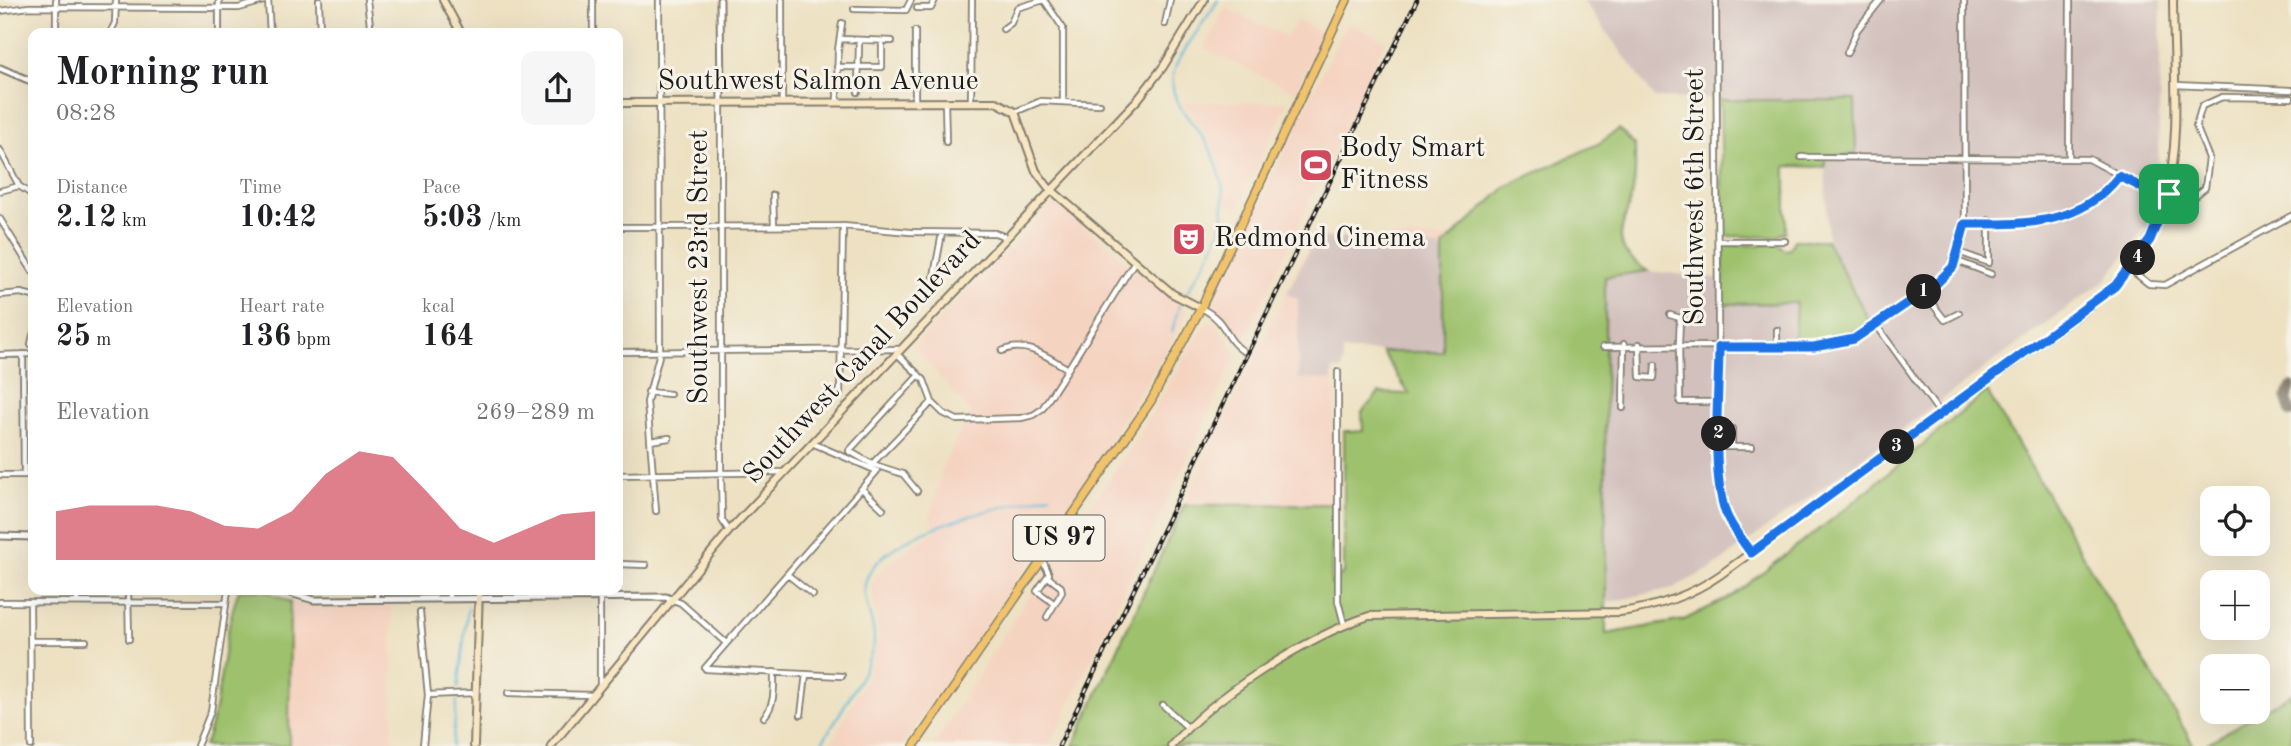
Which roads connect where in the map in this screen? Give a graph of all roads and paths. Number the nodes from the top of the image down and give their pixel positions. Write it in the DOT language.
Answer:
graph roads {
  1 [pos="56,0"];
  2 [pos="116,0"];
  3 [pos="219,0"];
  4 [pos="268,0"];
  5 [pos="319,0"];
  6 [pos="367,0"];
  7 [pos="443,0"];
  8 [pos="593,0"];
  9 [pos="659,0"];
  10 [pos="720,0"];
  11 [pos="782,0"];
  12 [pos="911,0"];
  13 [pos="935,0"];
  14 [pos="972,0"];
  15 [pos="1044,0"];
  16 [pos="1170,0"];
  17 [pos="1204,0"];
  18 [pos="1347,0"];
  19 [pos="1716,0"];
  20 [pos="1881,0"];
  21 [pos="1964,0"];
  22 [pos="2070,0"];
  23 [pos="2173,0"];
  24 [pos="55,7"];
  25 [pos="116,8"];
  26 [pos="219,8"];
  27 [pos="917,8"];
  28 [pos="854,9"];
  29 [pos="0,11"];
  30 [pos="842,23"];
  31 [pos="1165,24"];
  32 [pos="56,28"];
  33 [pos="112,28"];
  34 [pos="219,28"];
  35 [pos="270,28"];
  36 [pos="320,28"];
  37 [pos="370,28"];
  38 [pos="458,28"];
  39 [pos="593,28"];
  40 [pos="1003,29"];
  41 [pos="915,31"];
  42 [pos="841,39"];
  43 [pos="859,41"];
  44 [pos="882,41"];
  45 [pos="892,41"];
  46 [pos="1847,53"];
  47 [pos="858,67"];
  48 [pos="0,68"];
  49 [pos="837,68"];
  50 [pos="28,80"];
  51 [pos="2174,85"];
  52 [pos="2291,90"];
  53 [pos="858,92"];
  54 [pos="2291,98"];
  55 [pos="915,101"];
  56 [pos="782,102"];
  57 [pos="837,102"];
  58 [pos="945,102"];
  59 [pos="971,102"];
  60 [pos="1063,102"];
  61 [pos="623,103"];
  62 [pos="658,104"];
  63 [pos="721,104"];
  64 [pos="1100,104"];
  65 [pos="1015,112"];
  66 [pos="946,142"];
  67 [pos="0,150"];
  68 [pos="1801,157"];
  69 [pos="2069,157"];
  70 [pos="1965,158"];
  71 [pos="2119,176"];
  72 [pos="19,186"];
  73 [pos="1053,190"];
  74 [pos="0,191"];
  75 [pos="28,192"];
  76 [pos="2169,194"];
  77 [pos="773,195"];
  78 [pos="2291,216"];
  79 [pos="0,219"];
  80 [pos="1989,220"];
  81 [pos="1965,224"];
  82 [pos="774,226"];
  83 [pos="843,226"];
  84 [pos="623,227"];
  85 [pos="660,227"];
  86 [pos="721,227"];
  87 [pos="942,233"];
  88 [pos="1006,237"];
  89 [pos="1719,241"];
  90 [pos="1785,241"];
  91 [pos="1956,251"];
  92 [pos="1952,259"];
  93 [pos="1135,261"];
  94 [pos="28,264"];
  95 [pos="2130,270"];
  96 [pos="1991,274"];
  97 [pos="934,276"];
  98 [pos="1920,288"];
  99 [pos="0,295"];
  100 [pos="28,295"];
  101 [pos="1201,308"];
  102 [pos="1959,313"];
  103 [pos="1670,315"];
  104 [pos="1877,326"];
  105 [pos="1777,330"];
  106 [pos="1624,344"];
  107 [pos="1639,344"];
  108 [pos="1603,347"];
  109 [pos="1719,347"];
  110 [pos="1777,347"];
  111 [pos="723,350"];
  112 [pos="843,350"];
  113 [pos="1002,351"];
  114 [pos="1243,351"];
  115 [pos="623,352"];
  116 [pos="660,352"];
  117 [pos="900,352"];
  118 [pos="23,354"];
  119 [pos="28,354"];
  120 [pos="0,355"];
  121 [pos="1655,365"];
  122 [pos="1068,369"];
  123 [pos="1338,372"];
  124 [pos="919,375"];
  125 [pos="648,392"];
  126 [pos="670,394"];
  127 [pos="840,396"];
  128 [pos="932,402"];
  129 [pos="1719,402"];
  130 [pos="1623,408"];
  131 [pos="1941,415"];
  132 [pos="1732,429"];
  133 [pos="670,438"];
  134 [pos="650,442"];
  135 [pos="812,443"];
  136 [pos="1732,446"];
  137 [pos="1719,447"];
  138 [pos="1752,447"];
  139 [pos="872,464"];
  140 [pos="721,472"];
  141 [pos="785,472"];
  142 [pos="655,474"];
  143 [pos="0,475"];
  144 [pos="24,475"];
  145 [pos="28,475"];
  146 [pos="623,475"];
  147 [pos="862,489"];
  148 [pos="916,491"];
  149 [pos="883,509"];
  150 [pos="656,511"];
  151 [pos="729,531"];
  152 [pos="0,537"];
  153 [pos="28,537"];
  154 [pos="1751,553"];
  155 [pos="1042,561"];
  156 [pos="623,564"];
  157 [pos="646,565"];
  158 [pos="789,575"];
  159 [pos="1048,577"];
  160 [pos="77,595"];
  161 [pos="128,595"];
  162 [pos="227,595"];
  163 [pos="297,595"];
  164 [pos="377,595"];
  165 [pos="478,595"];
  166 [pos="813,595"];
  167 [pos="449,598"];
  168 [pos="600,598"];
  169 [pos="478,599"];
  170 [pos="128,600"];
  171 [pos="377,600"];
  172 [pos="673,600"];
  173 [pos="77,601"];
  174 [pos="0,602"];
  175 [pos="30,602"];
  176 [pos="225,603"];
  177 [pos="1055,604"];
  178 [pos="420,612"];
  179 [pos="1047,617"];
  180 [pos="1343,624"];
  181 [pos="129,639"];
  182 [pos="31,641"];
  183 [pos="86,641"];
  184 [pos="726,643"];
  185 [pos="774,672"];
  186 [pos="806,674"];
  187 [pos="842,676"];
  188 [pos="600,689"];
  189 [pos="475,693"];
  190 [pos="508,693"];
  191 [pos="428,695"];
  192 [pos="593,696"];
  193 [pos="1163,705"];
  194 [pos="801,715"];
  195 [pos="764,717"];
  196 [pos="1187,727"];
  197 [pos="31,746"];
  198 [pos="197,746"];
  199 [pos="423,746"];
  200 [pos="474,746"];
  201 [pos="551,746"];
  202 [pos="914,746"];
  203 [pos="1171,746"];
  1 -- 24 [label="street"];
  2 -- 25 [label="street"];
  3 -- 26 [label="street"];
  4 -- 26 [label="street"];
  4 -- 35 [label="street"];
  5 -- 36 [label="street"];
  6 -- 37 [label="street"];
  7 -- 38 [label="main road"];
  8 -- 39 [label="street"];
  9 -- 62 [label="street"];
  10 -- 63 [label="street, Southwest 23rd Street"];
  11 -- 56 [label="street"];
  12 -- 28 [label="street"];
  13 -- 27 [label="street"];
  14 -- 59 [label="street"];
  15 -- 40 [label="street"];
  15 -- 60 [label="street"];
  16 -- 31 [label="street"];
  17 -- 73 [label="main road, Southwest Canal Boulevard"];
  18 -- 101 [label="highway, US 97"];
  19 -- 89 [label="street, Southwest 6th Street"];
  20 -- 46 [label="street"];
  21 -- 70 [label="street"];
  22 -- 69 [label="street"];
  23 -- 51 [label="main road"];
  24 -- 25 [label="street"];
  24 -- 29 [label="street"];
  24 -- 32 [label="street"];
  25 -- 26 [label="street"];
  25 -- 33 [label="street"];
  26 -- 34 [label="street"];
  30 -- 42 [label="street"];
  41 -- 55 [label="street"];
  42 -- 43 [label="street"];
  42 -- 49 [label="street"];
  43 -- 44 [label="street"];
  43 -- 47 [label="street"];
  44 -- 45 [label="street"];
  44 -- 47 [label="street"];
  47 -- 49 [label="street"];
  47 -- 53 [label="street"];
  48 -- 50 [label="street"];
  49 -- 57 [label="street"];
  51 -- 52 [label="street"];
  51 -- 76 [label="main road"];
  54 -- 76 [label="street"];
  55 -- 57 [label="main road, Southwest Salmon Avenue"];
  55 -- 58 [label="main road, Southwest Salmon Avenue"];
  56 -- 57 [label="main road, Southwest Salmon Avenue"];
  56 -- 63 [label="main road, Southwest Salmon Avenue"];
  58 -- 59 [label="main road, Southwest Salmon Avenue"];
  58 -- 66 [label="street"];
  59 -- 65 [label="main road, Southwest Salmon Avenue"];
  60 -- 64 [label="street, Southwest Salmon Avenue"];
  60 -- 65 [label="street, Southwest Salmon Avenue"];
  61 -- 62 [label="main road, Southwest Salmon Avenue"];
  62 -- 63 [label="main road, Southwest Salmon Avenue"];
  62 -- 85 [label="street"];
  63 -- 86 [label="street, Southwest 23rd Street"];
  65 -- 73 [label="main road, Southwest Salmon Avenue"];
  67 -- 72 [label="street"];
  68 -- 70 [label="street"];
  69 -- 70 [label="street"];
  69 -- 71 [label="street"];
  70 -- 81 [label="street"];
  71 -- 76 [label="street"];
  71 -- 81 [label="street"];
  72 -- 74 [label="street"];
  72 -- 75 [label="street"];
  73 -- 88 [label="main road, Southwest Canal Boulevard"];
  73 -- 93 [label="main road, Southwest Salmon Avenue"];
  76 -- 95 [label="main road"];
  77 -- 82 [label="street"];
  78 -- 95 [label="street"];
  79 -- 94 [label="street"];
  80 -- 91 [label="street"];
  81 -- 104 [label="street"];
  82 -- 83 [label="street"];
  82 -- 86 [label="street"];
  83 -- 87 [label="street"];
  83 -- 112 [label="street"];
  84 -- 85 [label="street"];
  85 -- 86 [label="street"];
  85 -- 116 [label="street"];
  86 -- 111 [label="street, Southwest 23rd Street"];
  87 -- 88 [label="street"];
  87 -- 97 [label="street"];
  88 -- 117 [label="main road, Southwest Canal Boulevard"];
  89 -- 90 [label="street"];
  89 -- 109 [label="street, Southwest 6th Street"];
  92 -- 96 [label="street"];
  93 -- 101 [label="main road, Southwest Salmon Avenue"];
  93 -- 122 [label="street"];
  95 -- 131 [label="main road"];
  98 -- 102 [label="street"];
  99 -- 100 [label="street"];
  101 -- 114 [label="street"];
  101 -- 155 [label="highway, US 97"];
  103 -- 129 [label="street"];
  104 -- 110 [label="street"];
  104 -- 131 [label="street"];
  105 -- 110 [label="street"];
  106 -- 130 [label="street"];
  107 -- 121 [label="street"];
  108 -- 109 [label="street"];
  109 -- 110 [label="street"];
  109 -- 129 [label="street, Southwest 6th Street"];
  111 -- 112 [label="street"];
  111 -- 116 [label="street"];
  111 -- 140 [label="street, Southwest 23rd Street"];
  112 -- 117 [label="street"];
  112 -- 127 [label="street"];
  113 -- 122 [label="street"];
  115 -- 116 [label="street"];
  116 -- 125 [label="street"];
  117 -- 124 [label="street"];
  117 -- 135 [label="main road, Southwest Canal Boulevard"];
  118 -- 119 [label="street"];
  118 -- 120 [label="street"];
  118 -- 144 [label="street"];
  122 -- 128 [label="street"];
  123 -- 180 [label="street"];
  124 -- 128 [label="street"];
  124 -- 139 [label="street"];
  125 -- 126 [label="street"];
  125 -- 134 [label="street"];
  128 -- 139 [label="street"];
  129 -- 137 [label="street, Southwest 6th Street"];
  131 -- 154 [label="main road"];
  132 -- 136 [label="street"];
  133 -- 134 [label="street"];
  134 -- 142 [label="street"];
  135 -- 141 [label="main road, Southwest Canal Boulevard"];
  135 -- 147 [label="street"];
  136 -- 137 [label="street"];
  136 -- 138 [label="street"];
  137 -- 154 [label="street, Southwest 6th Street"];
  139 -- 148 [label="street"];
  140 -- 141 [label="street"];
  140 -- 142 [label="street"];
  140 -- 151 [label="street, Southwest 23rd Street"];
  141 -- 151 [label="main road, Southwest Canal Boulevard"];
  142 -- 146 [label="street"];
  142 -- 150 [label="street"];
  143 -- 144 [label="street"];
  144 -- 145 [label="street"];
  147 -- 149 [label="street"];
  147 -- 158 [label="street"];
  151 -- 172 [label="main road, Southwest Canal Boulevard"];
  152 -- 153 [label="street"];
  154 -- 180 [label="main road"];
  155 -- 159 [label="street"];
  155 -- 202 [label="highway, US 97"];
  156 -- 157 [label="street"];
  158 -- 166 [label="street"];
  158 -- 184 [label="street"];
  159 -- 177 [label="street"];
  159 -- 177 [label="street"];
  160 -- 173 [label="street"];
  161 -- 170 [label="street"];
  162 -- 176 [label="street"];
  163 -- 171 [label="street"];
  164 -- 171 [label="street"];
  165 -- 169 [label="main road"];
  167 -- 169 [label="street"];
  167 -- 171 [label="street"];
  168 -- 169 [label="street"];
  168 -- 172 [label="street"];
  168 -- 188 [label="street"];
  169 -- 189 [label="main road"];
  170 -- 173 [label="street"];
  170 -- 176 [label="street"];
  170 -- 181 [label="street"];
  172 -- 184 [label="street"];
  172 -- 188 [label="main road, Southwest Canal Boulevard"];
  173 -- 175 [label="street"];
  174 -- 175 [label="street"];
  175 -- 182 [label="street"];
  176 -- 198 [label="street"];
  177 -- 179 [label="street"];
  178 -- 191 [label="street"];
  180 -- 196 [label="main road"];
  182 -- 183 [label="street"];
  182 -- 197 [label="street"];
  184 -- 185 [label="street"];
  185 -- 186 [label="street"];
  185 -- 195 [label="street"];
  186 -- 187 [label="street"];
  186 -- 194 [label="street"];
  188 -- 192 [label="main road, Southwest Canal Boulevard"];
  189 -- 191 [label="street"];
  189 -- 200 [label="main road"];
  190 -- 192 [label="street"];
  191 -- 199 [label="street"];
  192 -- 201 [label="main road, Southwest Canal Boulevard"];
  193 -- 196 [label="street"];
  196 -- 203 [label="main road"];
}
